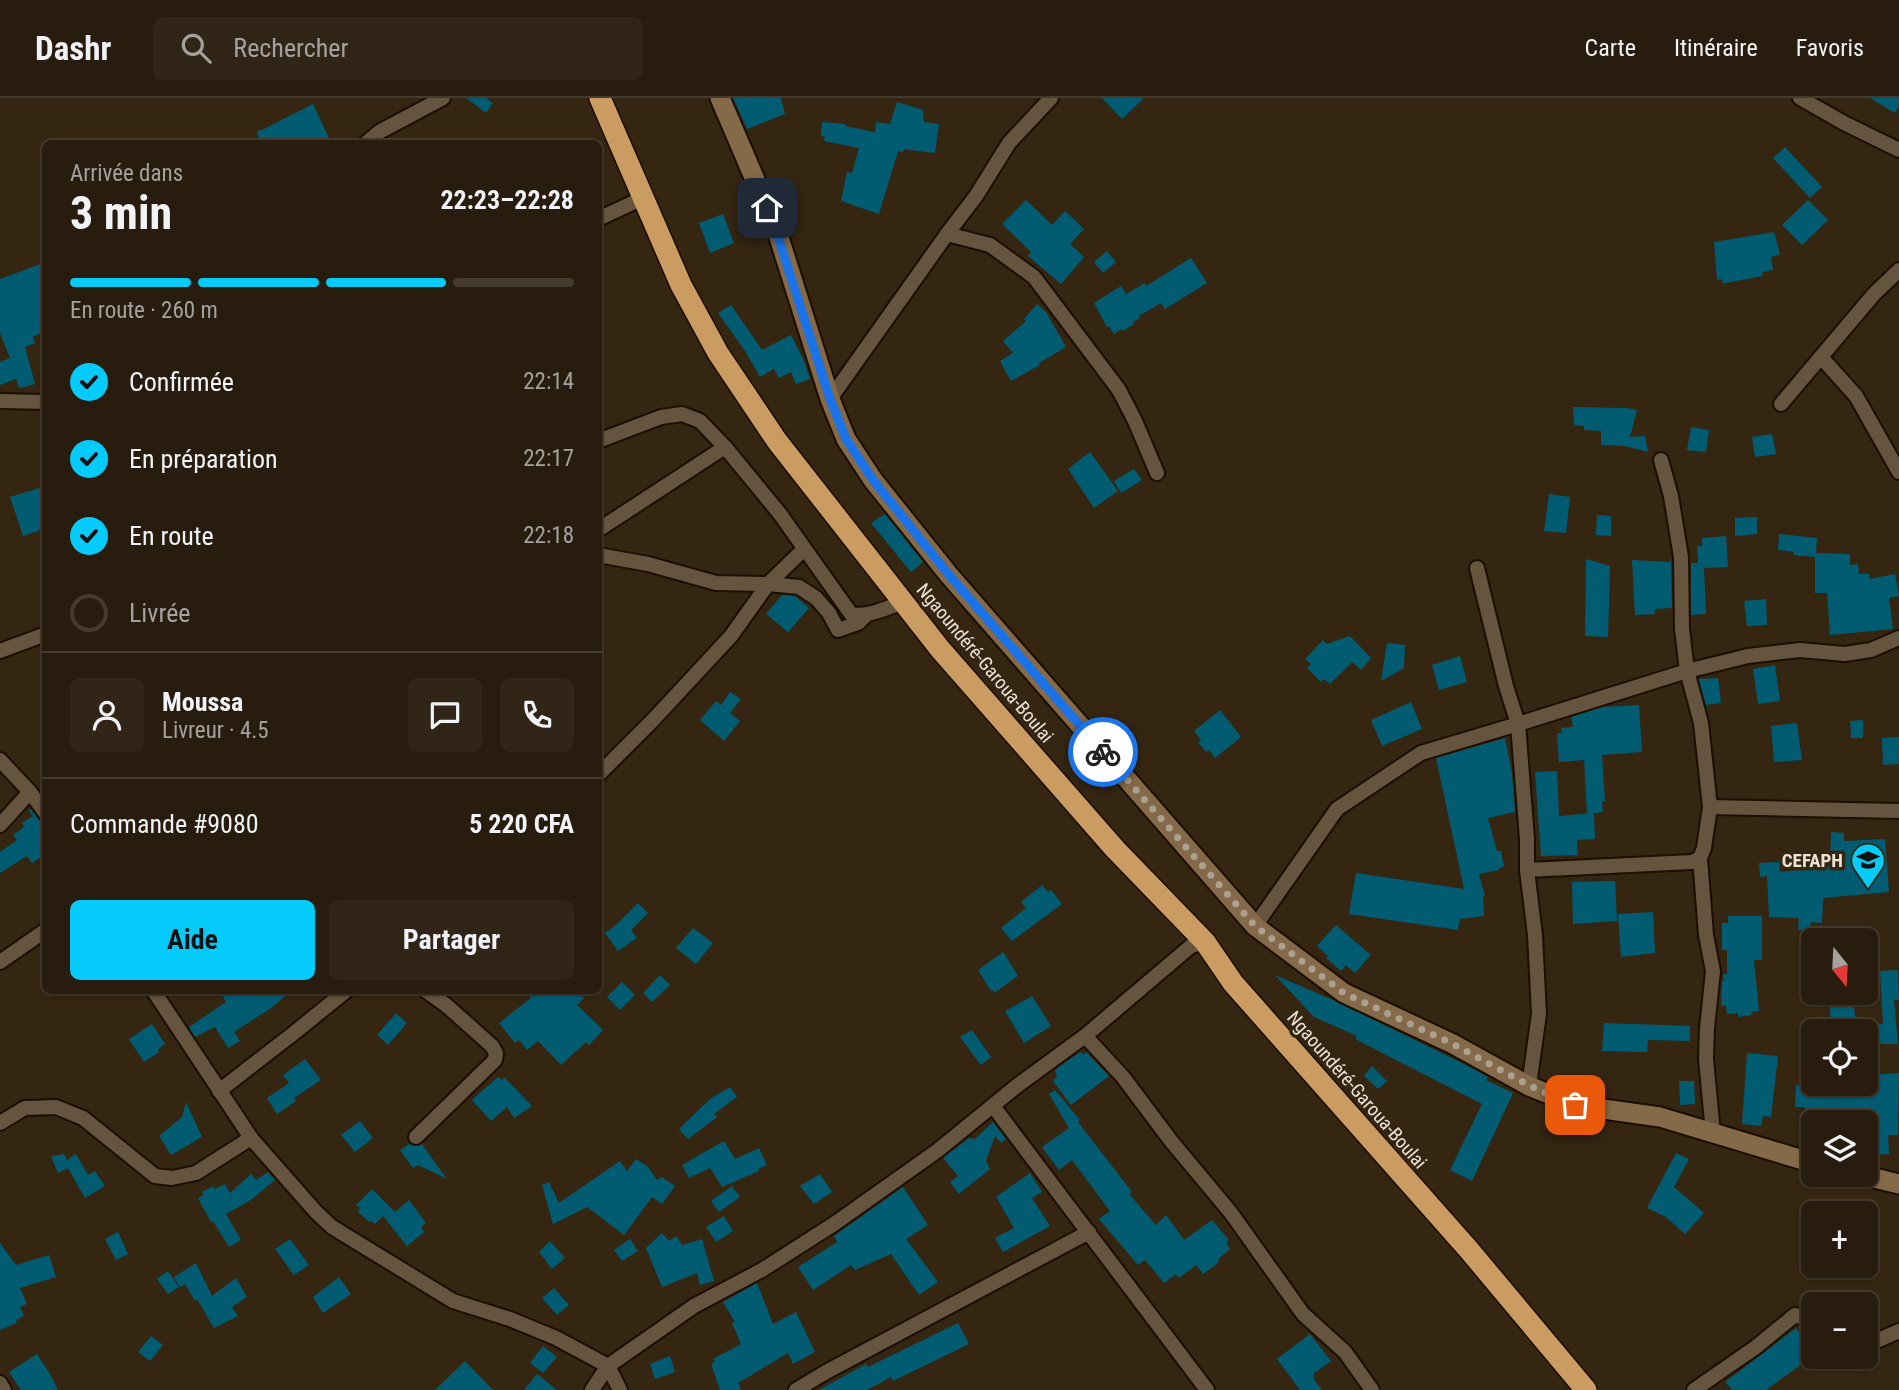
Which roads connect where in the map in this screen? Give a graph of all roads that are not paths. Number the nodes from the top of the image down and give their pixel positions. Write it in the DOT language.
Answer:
graph roads {
  1 [pos="443,98"];
  2 [pos="600,98"];
  3 [pos="720,98"];
  4 [pos="1051,98"];
  5 [pos="1800,98"];
  6 [pos="370,140"];
  7 [pos="1899,150"];
  8 [pos="643,198"];
  9 [pos="602,217"];
  10 [pos="947,234"];
  11 [pos="1899,270"];
  12 [pos="1821,357"];
  13 [pos="830,399"];
  14 [pos="0,401"];
  15 [pos="42,402"];
  16 [pos="1781,404"];
  17 [pos="602,439"];
  18 [pos="725,447"];
  19 [pos="1661,460"];
  20 [pos="1899,472"];
  21 [pos="1157,473"];
  22 [pos="602,527"];
  23 [pos="804,549"];
  24 [pos="602,556"];
  25 [pos="1477,568"];
  26 [pos="768,584"];
  27 [pos="904,603"];
  28 [pos="866,614"];
  29 [pos="42,635"];
  30 [pos="1899,639"];
  31 [pos="0,651"];
  32 [pos="1687,671"];
  33 [pos="1518,724"];
  34 [pos="0,760"];
  35 [pos="602,771"];
  36 [pos="30,792"];
  37 [pos="1710,807"];
  38 [pos="42,808"];
  39 [pos="1899,811"];
  40 [pos="0,825"];
  41 [pos="1700,858"];
  42 [pos="1527,870"];
  43 [pos="1255,926"];
  44 [pos="42,933"];
  45 [pos="1205,942"];
  46 [pos="0,962"];
  47 [pos="156,994"];
  48 [pos="342,994"];
  49 [pos="431,994"];
  50 [pos="1085,1036"];
  51 [pos="1530,1086"];
  52 [pos="219,1091"];
  53 [pos="993,1106"];
  54 [pos="0,1123"];
  55 [pos="1713,1133"];
  56 [pos="416,1137"];
  57 [pos="251,1138"];
  58 [pos="1801,1159"];
  59 [pos="1878,1179"];
  60 [pos="1899,1184"];
  61 [pos="1089,1232"];
  62 [pos="1801,1317"];
  63 [pos="1899,1331"];
  64 [pos="1878,1340"];
  65 [pos="608,1366"];
  66 [pos="0,1383"];
  67 [pos="4,1390"];
  68 [pos="592,1390"];
  69 [pos="620,1390"];
  70 [pos="796,1390"];
  71 [pos="1207,1390"];
  72 [pos="1372,1390"];
  73 [pos="1586,1390"];
  74 [pos="1694,1390"];
  1 -- 6 [label="street"];
  2 -- 8 [label="highway, Ngaoundéré-Garoua-Boulai"];
  3 -- 13 [label="street"];
  4 -- 10 [label="street"];
  5 -- 7 [label="street"];
  8 -- 9 [label="street"];
  8 -- 27 [label="highway, Ngaoundéré-Garoua-Boulai"];
  10 -- 13 [label="street"];
  10 -- 21 [label="street"];
  11 -- 12 [label="street"];
  12 -- 16 [label="street"];
  12 -- 20 [label="street"];
  13 -- 43 [label="street"];
  14 -- 15 [label="street"];
  17 -- 18 [label="street"];
  18 -- 22 [label="street"];
  18 -- 23 [label="street"];
  19 -- 32 [label="street"];
  23 -- 26 [label="street"];
  23 -- 28 [label="street"];
  24 -- 26 [label="street"];
  25 -- 33 [label="street"];
  26 -- 28 [label="street"];
  26 -- 35 [label="street"];
  27 -- 28 [label="street"];
  27 -- 45 [label="highway, Ngaoundéré-Garoua-Boulai"];
  29 -- 31 [label="street"];
  30 -- 32 [label="street"];
  32 -- 33 [label="street"];
  32 -- 37 [label="street"];
  33 -- 42 [label="street"];
  33 -- 43 [label="street"];
  34 -- 36 [label="street"];
  36 -- 38 [label="street"];
  36 -- 40 [label="street"];
  37 -- 39 [label="street"];
  37 -- 41 [label="street"];
  41 -- 42 [label="street"];
  41 -- 55 [label="street"];
  42 -- 51 [label="street"];
  43 -- 51 [label="street"];
  44 -- 46 [label="street"];
  45 -- 50 [label="street"];
  45 -- 73 [label="highway, Ngaoundéré-Garoua-Boulai"];
  47 -- 52 [label="street"];
  48 -- 52 [label="street"];
  49 -- 56 [label="street"];
  50 -- 53 [label="street"];
  50 -- 72 [label="street"];
  51 -- 55 [label="street"];
  52 -- 57 [label="street"];
  53 -- 61 [label="street"];
  53 -- 65 [label="street"];
  54 -- 57 [label="street"];
  55 -- 58 [label="street"];
  57 -- 65 [label="street"];
  59 -- 60 [label="street"];
  61 -- 70 [label="street"];
  61 -- 71 [label="street"];
  62 -- 74 [label="street"];
  63 -- 64 [label="street"];
  65 -- 68 [label="street"];
  65 -- 69 [label="street"];
  66 -- 67 [label="street"];
}
